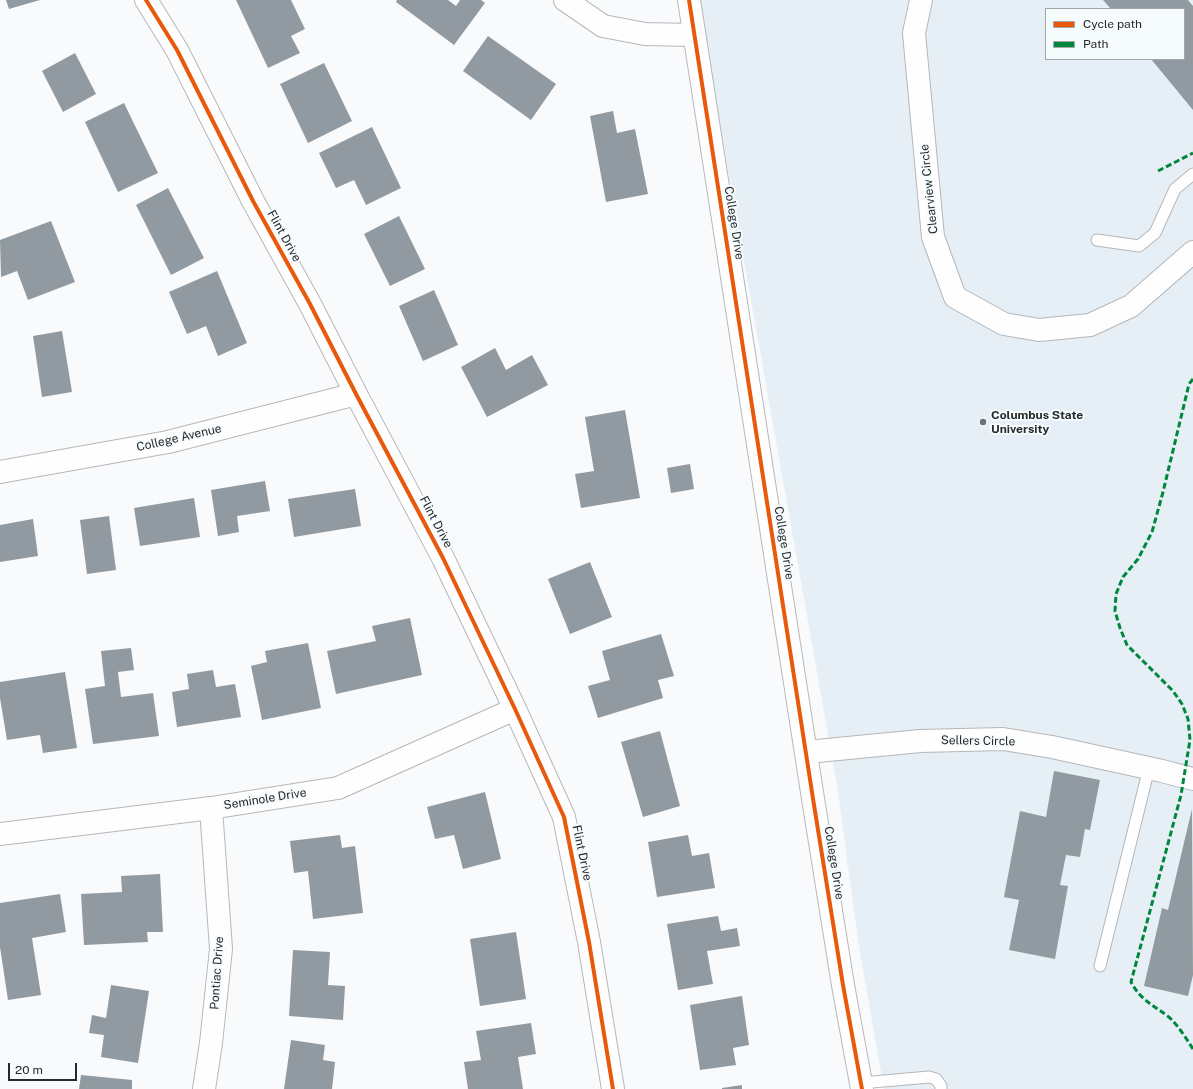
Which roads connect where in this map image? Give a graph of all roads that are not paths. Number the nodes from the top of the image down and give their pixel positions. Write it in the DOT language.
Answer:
graph roads {
  1 [pos="146,0"];
  2 [pos="565,0"];
  3 [pos="689,0"];
  4 [pos="921,0"];
  5 [pos="694,35"];
  6 [pos="1193,174"];
  7 [pos="1097,240"];
  8 [pos="1193,252"];
  9 [pos="356,394"];
  10 [pos="0,472"];
  11 [pos="515,710"];
  12 [pos="807,752"];
  13 [pos="1149,768"];
  14 [pos="1193,779"];
  15 [pos="211,808"];
  16 [pos="0,834"];
  17 [pos="1100,966"];
  18 [pos="862,1086"];
  19 [pos="204,1089"];
  20 [pos="613,1089"];
  21 [pos="941,1089"];
  1 -- 9 [label="street, Flint Drive"];
  2 -- 5 [label="street"];
  3 -- 5 [label="street, College Drive"];
  4 -- 8 [label="street, Clearview Circle"];
  5 -- 12 [label="street, College Drive"];
  6 -- 7 [label="lane"];
  9 -- 10 [label="street, College Avenue"];
  9 -- 11 [label="street, Flint Drive"];
  11 -- 15 [label="street, Seminole Drive"];
  11 -- 20 [label="street, Flint Drive"];
  12 -- 13 [label="street, Sellers Circle"];
  12 -- 18 [label="street, College Drive"];
  13 -- 14 [label="street, Sellers Circle"];
  13 -- 17 [label="lane"];
  15 -- 16 [label="street, Seminole Drive"];
  15 -- 19 [label="street, Pontiac Drive"];
  18 -- 21 [label="lane"];
}
